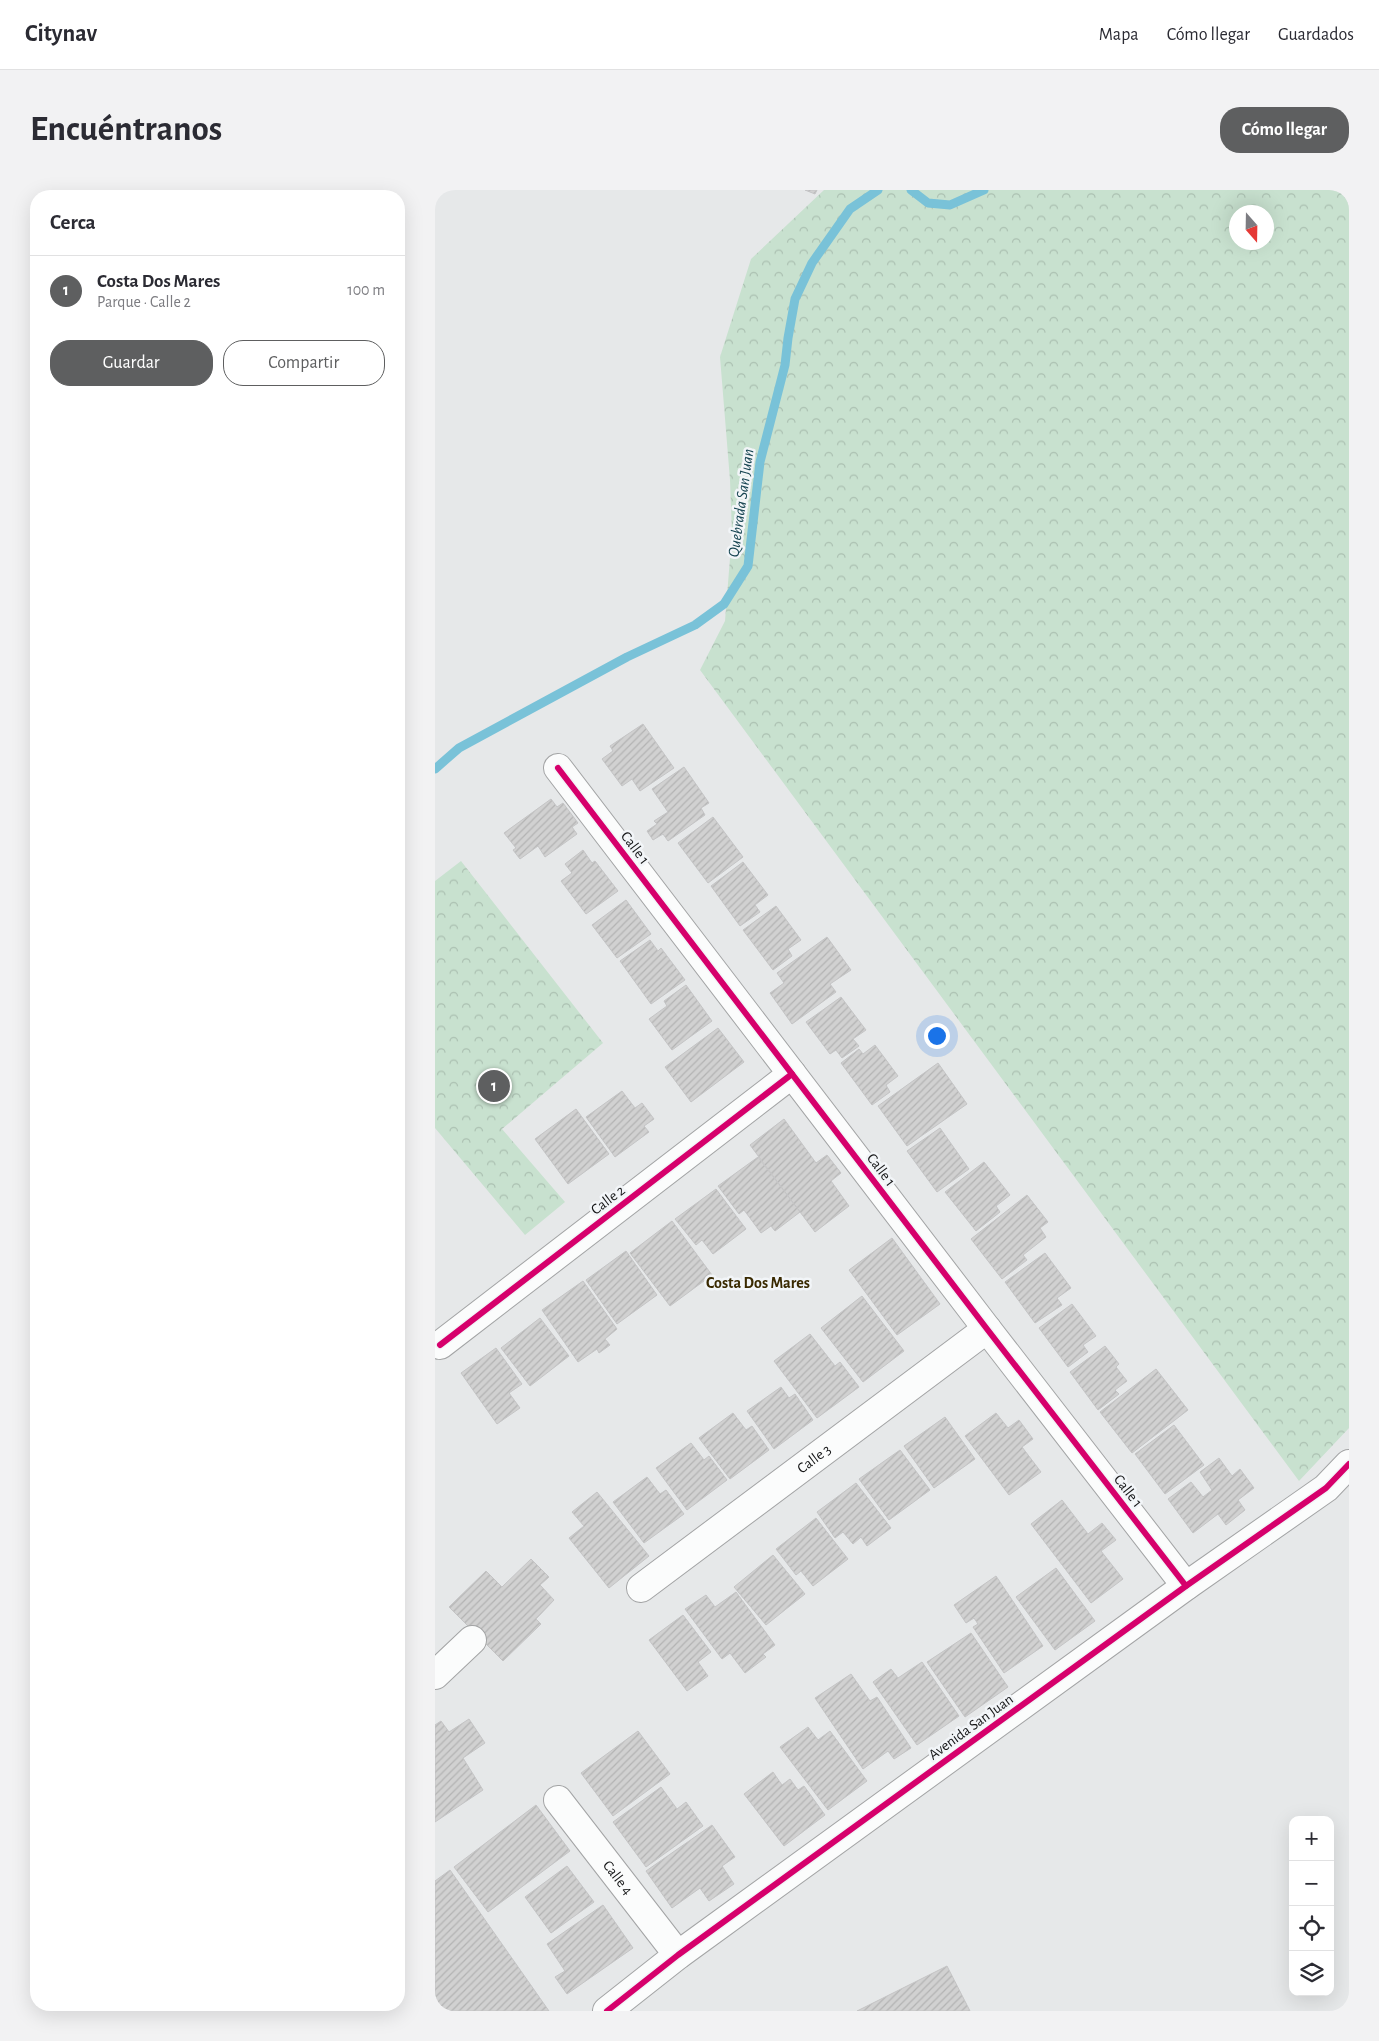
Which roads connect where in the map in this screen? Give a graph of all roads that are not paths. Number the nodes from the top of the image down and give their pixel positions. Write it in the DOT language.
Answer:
graph roads {
  1 [pos="558,768"];
  2 [pos="793,1074"];
  3 [pos="987,1329"];
  4 [pos="440,1345"];
  5 [pos="1349,1464"];
  6 [pos="1186,1586"];
  7 [pos="641,1588"];
  8 [pos="472,1640"];
  9 [pos="435,1676"];
  10 [pos="558,1800"];
  11 [pos="678,1955"];
  12 [pos="607,2011"];
  1 -- 2 [label="street, Calle 1"];
  2 -- 3 [label="street, Calle 1"];
  2 -- 4 [label="street, Calle 2"];
  3 -- 6 [label="street, Calle 1"];
  3 -- 7 [label="street, Calle 3"];
  5 -- 6 [label="street, Avenida San Juan"];
  6 -- 11 [label="street, Avenida San Juan"];
  8 -- 9 [label="street"];
  10 -- 11 [label="street, Calle 4"];
  11 -- 12 [label="street, Avenida San Juan"];
}
